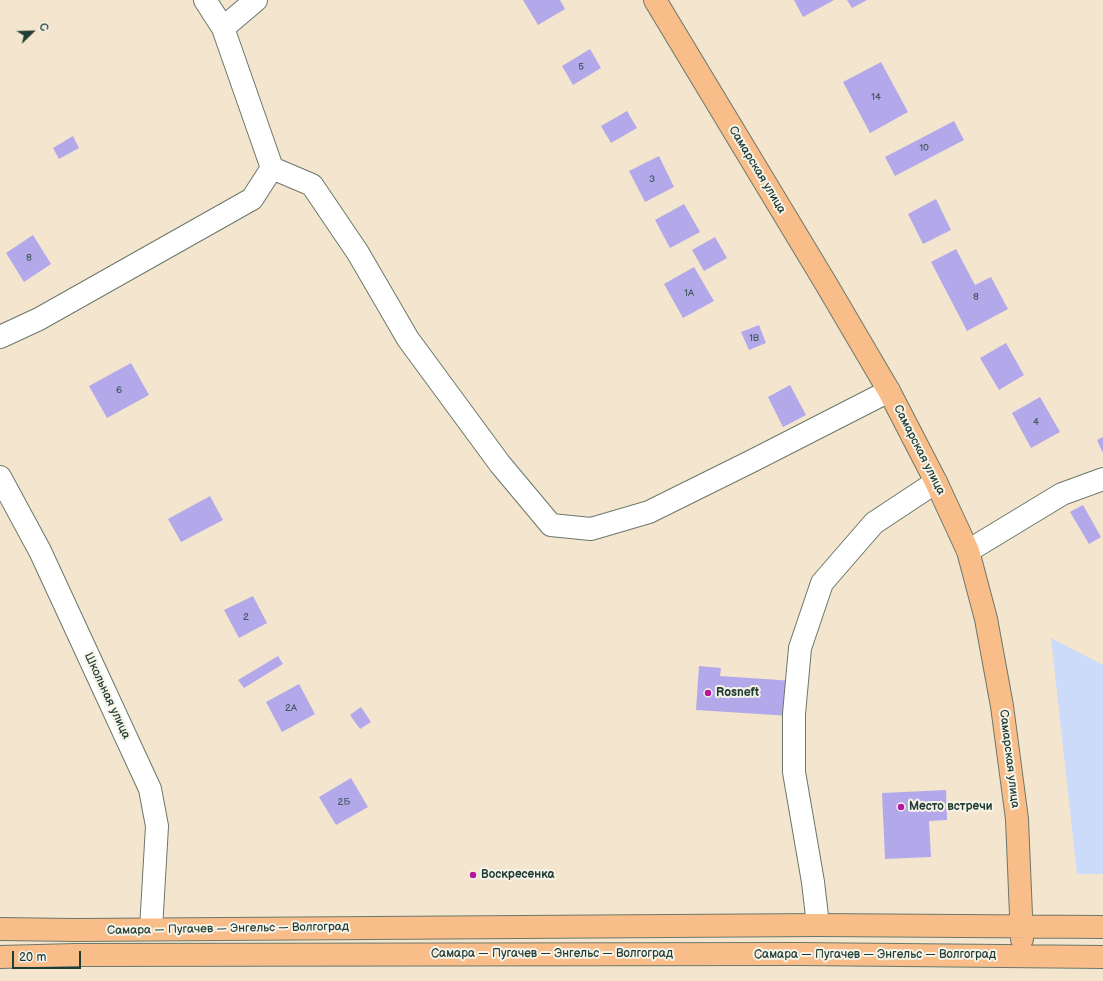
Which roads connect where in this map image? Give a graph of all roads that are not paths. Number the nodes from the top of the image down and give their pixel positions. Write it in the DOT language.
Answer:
graph roads {
  1 [pos="205,0"];
  2 [pos="256,0"];
  3 [pos="655,0"];
  4 [pos="223,28"];
  5 [pos="272,168"];
  6 [pos="0,337"];
  7 [pos="889,391"];
  8 [pos="0,477"];
  9 [pos="1103,478"];
  10 [pos="936,482"];
  11 [pos="968,551"];
  12 [pos="818,925"];
  13 [pos="1022,926"];
  14 [pos="1103,927"];
  15 [pos="0,929"];
  16 [pos="151,930"];
  17 [pos="1023,956"];
  18 [pos="0,957"];
  19 [pos="1103,957"];
  1 -- 4 [label="street"];
  2 -- 4 [label="street"];
  3 -- 7 [label="main road, Самарская улица"];
  4 -- 5 [label="street"];
  5 -- 6 [label="street"];
  5 -- 7 [label="street"];
  7 -- 10 [label="main road, Самарская улица"];
  8 -- 16 [label="street, Школьная улица"];
  9 -- 11 [label="street"];
  10 -- 11 [label="main road, Самарская улица"];
  10 -- 12 [label="street"];
  11 -- 13 [label="main road, Самарская улица"];
  12 -- 13 [label="main road, Самара — Пугачев — Энгельс — Волгоград"];
  12 -- 16 [label="main road, Самара — Пугачев — Энгельс — Волгоград"];
  13 -- 14 [label="main road, Самара — Пугачев — Энгельс — Волгоград"];
  13 -- 17 [label="main road, Самарская улица"];
  15 -- 16 [label="main road, Самара — Пугачев — Энгельс — Волгоград"];
  17 -- 18 [label="main road, Самара — Пугачев — Энгельс — Волгоград"];
  17 -- 19 [label="main road, Самара — Пугачев — Энгельс — Волгоград"];
}
